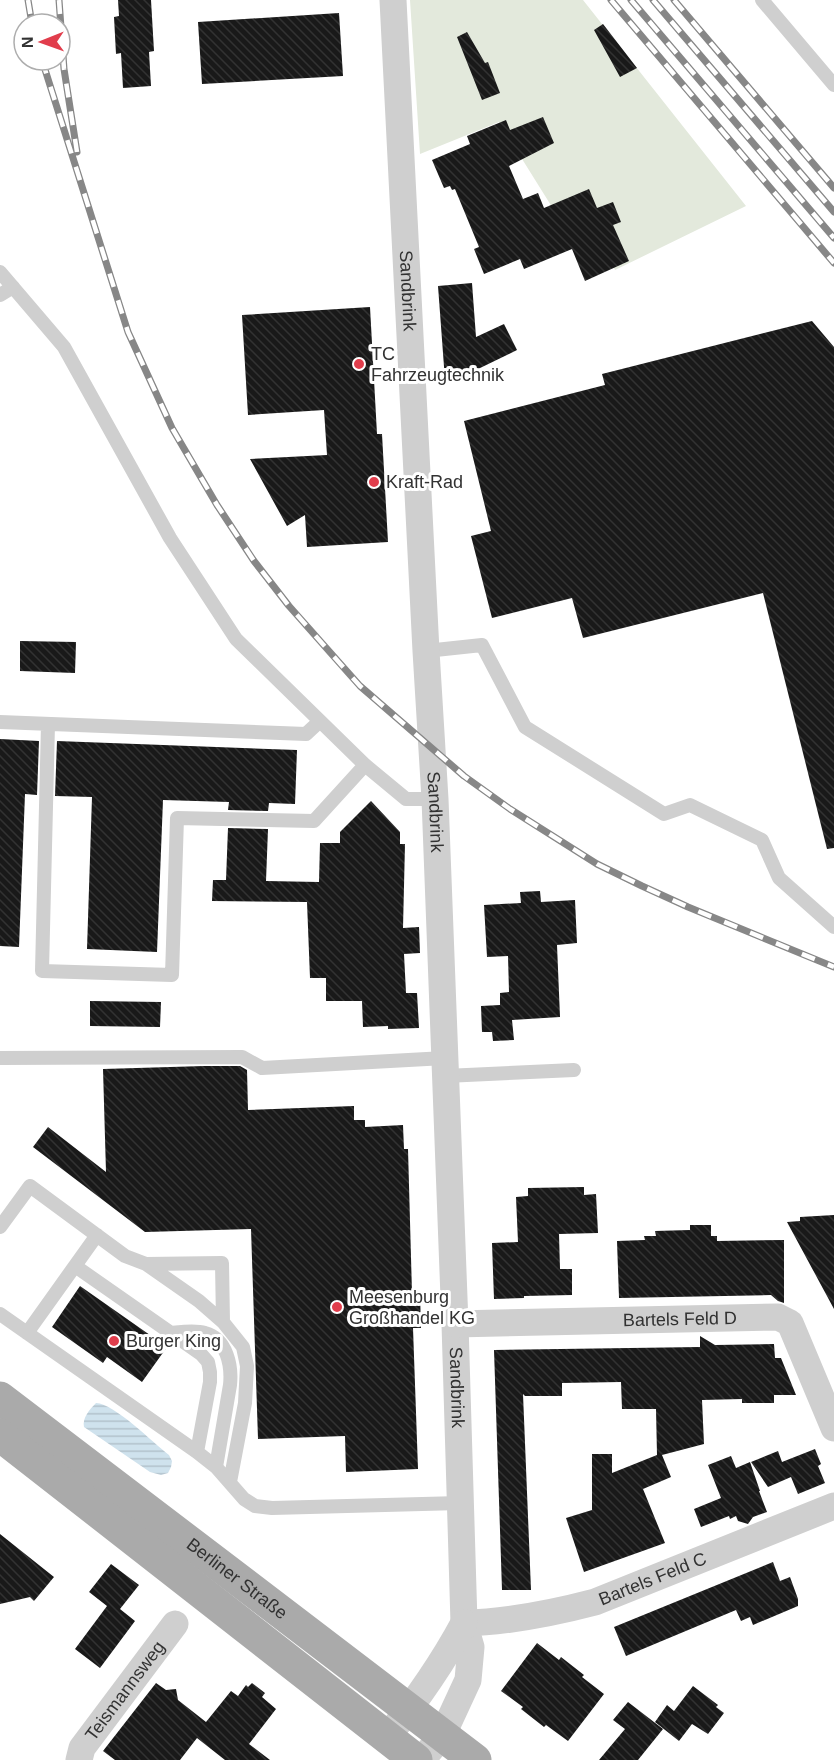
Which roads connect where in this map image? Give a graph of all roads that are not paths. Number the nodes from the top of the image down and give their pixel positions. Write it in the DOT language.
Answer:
graph roads {
  1 [pos="393,0"];
  2 [pos="762,0"];
  3 [pos="834,85"];
  4 [pos="0,272"];
  5 [pos="13,287"];
  6 [pos="0,295"];
  7 [pos="426,651"];
  8 [pos="320,721"];
  9 [pos="0,722"];
  10 [pos="48,724"];
  11 [pos="364,765"];
  12 [pos="435,799"];
  13 [pos="834,927"];
  14 [pos="0,1058"];
  15 [pos="445,1067"];
  16 [pos="574,1070"];
  17 [pos="0,1227"];
  18 [pos="97,1234"];
  19 [pos="146,1264"];
  20 [pos="75,1266"];
  21 [pos="0,1314"];
  22 [pos="223,1322"];
  23 [pos="455,1324"];
  24 [pos="27,1333"];
  25 [pos="171,1333"];
  26 [pos="0,1398"];
  27 [pos="834,1428"];
  28 [pos="0,1435"];
  29 [pos="197,1452"];
  30 [pos="216,1467"];
  31 [pos="230,1482"];
  32 [pos="460,1503"];
  33 [pos="834,1506"];
  34 [pos="464,1623"];
  35 [pos="175,1624"];
  36 [pos="409,1709"];
  37 [pos="443,1734"];
  38 [pos="387,1737"];
  39 [pos="80,1760"];
  40 [pos="416,1760"];
  41 [pos="422,1760"];
  42 [pos="475,1760"];
  1 -- 7 [label="street, Sandbrink"];
  2 -- 3 [label="lane"];
  4 -- 5 [label="lane"];
  5 -- 6 [label="lane"];
  5 -- 8 [label="lane"];
  7 -- 12 [label="street, Sandbrink"];
  7 -- 13 [label="lane"];
  8 -- 10 [label="lane"];
  8 -- 11 [label="lane"];
  9 -- 10 [label="lane"];
  10 -- 11 [label="lane"];
  11 -- 12 [label="lane"];
  12 -- 15 [label="street, Sandbrink"];
  14 -- 15 [label="lane"];
  15 -- 16 [label="lane"];
  15 -- 23 [label="street, Sandbrink"];
  17 -- 18 [label="lane"];
  18 -- 19 [label="lane"];
  18 -- 20 [label="lane"];
  19 -- 22 [label="lane"];
  19 -- 22 [label="lane"];
  20 -- 24 [label="lane"];
  20 -- 25 [label="lane"];
  21 -- 24 [label="lane"];
  22 -- 31 [label="lane"];
  23 -- 27 [label="street, Bartels Feld D"];
  23 -- 32 [label="street, Sandbrink"];
  24 -- 29 [label="lane"];
  25 -- 29 [label="lane"];
  25 -- 30 [label="lane"];
  26 -- 36 [label="main road, Berliner Straße"];
  28 -- 38 [label="main road, Berliner Straße"];
  29 -- 30 [label="lane"];
  30 -- 31 [label="lane"];
  31 -- 32 [label="lane"];
  32 -- 34 [label="street, Sandbrink"];
  33 -- 34 [label="street, Bartels Feld C"];
  34 -- 36 [label="street"];
  34 -- 37 [label="street, Sandbrink"];
  35 -- 39 [label="street, Teismannsweg"];
  36 -- 37 [label="main road, Berliner Straße"];
  36 -- 38 [label="street"];
  37 -- 41 [label="street, Sandbrink"];
  37 -- 42 [label="main road, Berliner Straße"];
  38 -- 40 [label="main road, Berliner Straße"];
}
